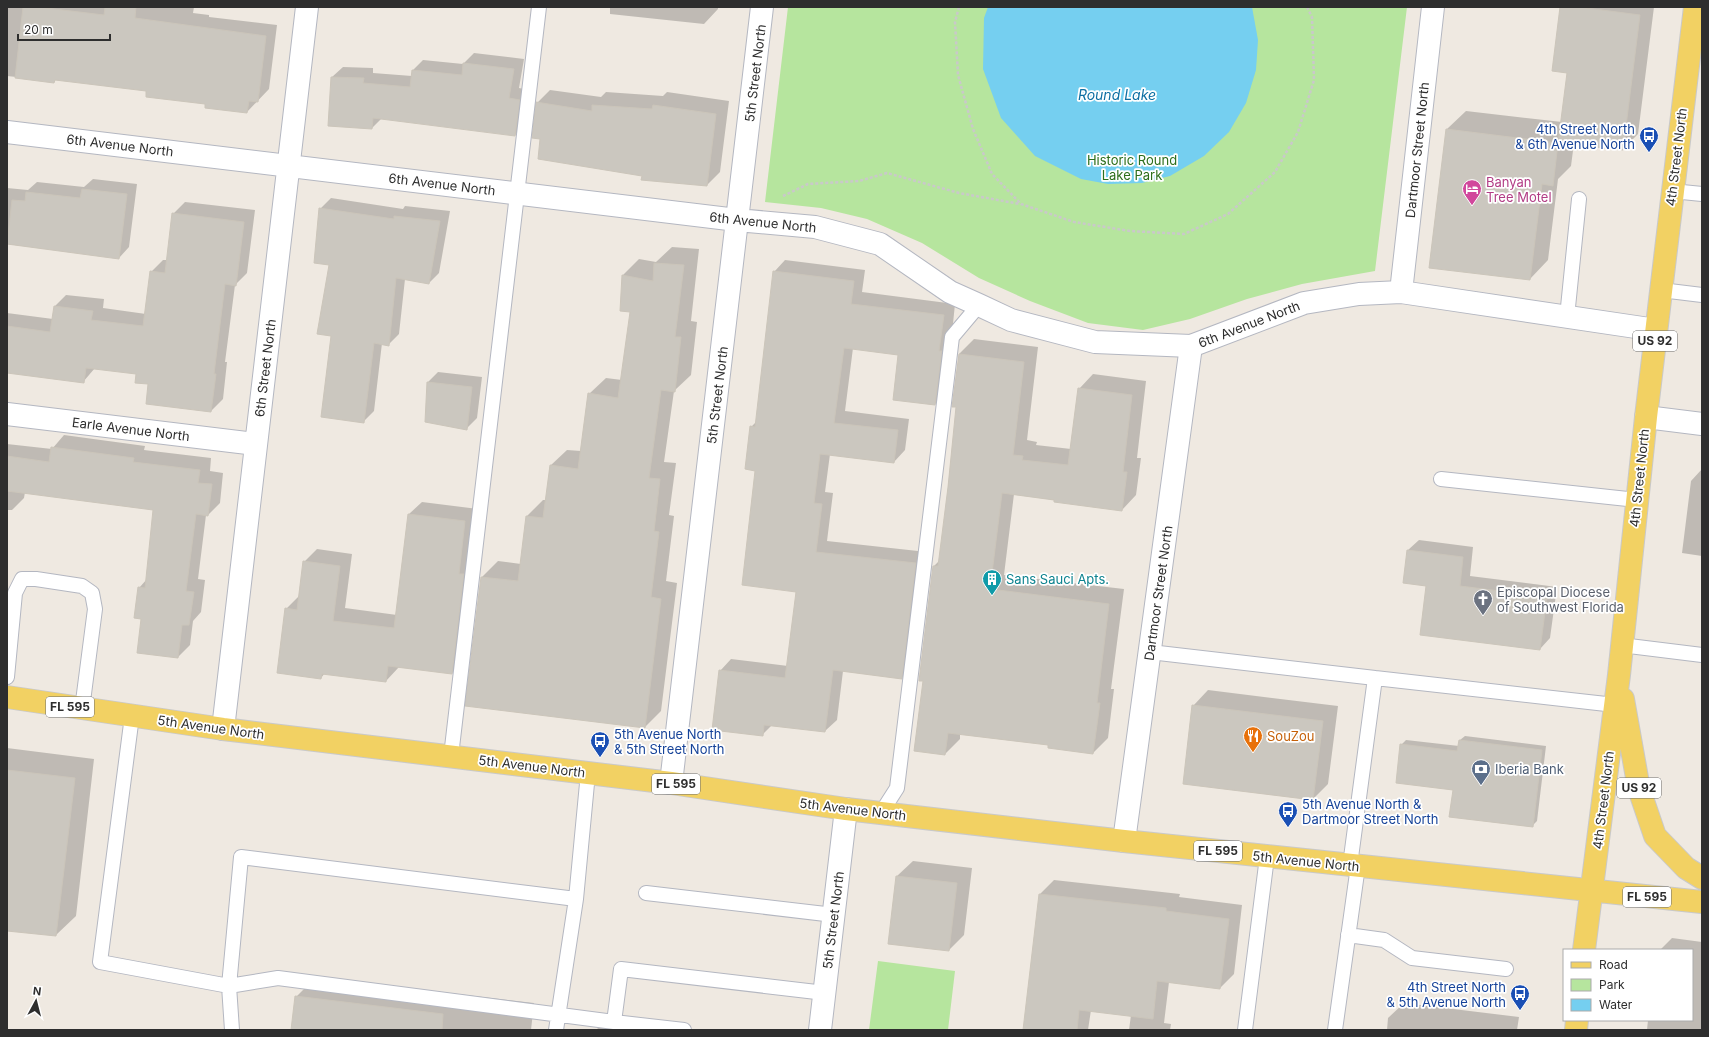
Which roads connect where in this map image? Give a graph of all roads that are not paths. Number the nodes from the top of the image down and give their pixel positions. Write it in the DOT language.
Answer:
graph roads {
  1 [pos="307,7"];
  2 [pos="539,7"];
  3 [pos="762,7"];
  4 [pos="1433,7"];
  5 [pos="1695,7"];
  6 [pos="7,132"];
  7 [pos="289,166"];
  8 [pos="1672,191"];
  9 [pos="517,193"];
  10 [pos="1702,194"];
  11 [pos="1579,199"];
  12 [pos="738,220"];
  13 [pos="1661,290"];
  14 [pos="1401,292"];
  15 [pos="1702,295"];
  16 [pos="979,305"];
  17 [pos="1568,317"];
  18 [pos="1656,330"];
  19 [pos="1191,346"];
  20 [pos="7,414"];
  21 [pos="1646,417"];
  22 [pos="1702,424"];
  23 [pos="256,444"];
  24 [pos="1441,479"];
  25 [pos="1637,500"];
  26 [pos="1621,645"];
  27 [pos="1150,652"];
  28 [pos="1702,655"];
  29 [pos="1619,675"];
  30 [pos="7,677"];
  31 [pos="1375,678"];
  32 [pos="7,697"];
  33 [pos="1615,704"];
  34 [pos="82,708"];
  35 [pos="132,716"];
  36 [pos="223,729"];
  37 [pos="451,756"];
  38 [pos="588,773"];
  39 [pos="672,783"];
  40 [pos="846,810"];
  41 [pos="882,813"];
  42 [pos="1124,841"];
  43 [pos="1267,857"];
  44 [pos="1354,866"];
  45 [pos="1702,878"];
  46 [pos="1591,891"];
  47 [pos="646,893"];
  48 [pos="576,900"];
  49 [pos="1702,902"];
  50 [pos="834,915"];
  51 [pos="1348,935"];
  52 [pos="1584,949"];
  53 [pos="1506,969"];
  54 [pos="229,986"];
  55 [pos="825,993"];
  56 [pos="558,1015"];
  57 [pos="614,1022"];
  58 [pos="232,1030"];
  59 [pos="556,1030"];
  60 [pos="684,1030"];
  61 [pos="820,1030"];
  62 [pos="1245,1030"];
  63 [pos="1335,1030"];
  1 -- 7 [label="street, 6th Street North"];
  2 -- 9 [label="lane"];
  3 -- 12 [label="street, 5th Street North"];
  4 -- 14 [label="street, Dartmoor Street North"];
  5 -- 8 [label="main road, 4th Street North / US 92"];
  6 -- 7 [label="street, 6th Avenue North"];
  7 -- 9 [label="street, 6th Avenue North"];
  7 -- 23 [label="street, 6th Street North"];
  8 -- 10 [label="lane"];
  8 -- 13 [label="main road, 4th Street North / US 92"];
  9 -- 12 [label="street, 6th Avenue North"];
  9 -- 37 [label="lane"];
  11 -- 17 [label="lane"];
  12 -- 16 [label="street, 6th Avenue North"];
  12 -- 39 [label="street, 5th Street North"];
  13 -- 15 [label="lane"];
  13 -- 18 [label="main road, 4th Street North / US 92"];
  14 -- 17 [label="street, 6th Avenue North"];
  14 -- 19 [label="street, 6th Avenue North"];
  16 -- 19 [label="street, 6th Avenue North"];
  16 -- 41 [label="lane"];
  17 -- 18 [label="street, 6th Avenue North"];
  18 -- 21 [label="main road, 4th Street North / US 92"];
  19 -- 27 [label="street, Dartmoor Street North"];
  20 -- 23 [label="street, Earle Avenue North"];
  21 -- 22 [label="street"];
  21 -- 25 [label="main road, 4th Street North / US 92"];
  23 -- 36 [label="street, 6th Street North"];
  24 -- 25 [label="lane"];
  25 -- 26 [label="main road, 4th Street North / US 92"];
  26 -- 28 [label="lane"];
  26 -- 29 [label="main road, 4th Street North / US 92"];
  27 -- 31 [label="lane"];
  27 -- 42 [label="street, Dartmoor Street North"];
  29 -- 33 [label="main road, 4th Street North / US 92"];
  29 -- 45 [label="main road, US 92"];
  30 -- 34 [label="lane"];
  31 -- 33 [label="lane"];
  31 -- 44 [label="lane"];
  32 -- 34 [label="main road, 5th Avenue North / FL 595"];
  33 -- 46 [label="main road, 4th Street North / US 92"];
  34 -- 35 [label="main road, 5th Avenue North / FL 595"];
  35 -- 36 [label="main road, 5th Avenue North / FL 595"];
  35 -- 54 [label="lane"];
  36 -- 37 [label="main road, 5th Avenue North / FL 595"];
  37 -- 38 [label="main road, 5th Avenue North / FL 595"];
  38 -- 39 [label="main road, 5th Avenue North / FL 595"];
  38 -- 48 [label="lane"];
  39 -- 40 [label="main road, 5th Avenue North / FL 595"];
  40 -- 41 [label="main road, 5th Avenue North / FL 595"];
  40 -- 50 [label="street, 5th Street North"];
  41 -- 42 [label="main road, 5th Avenue North / FL 595"];
  42 -- 43 [label="main road, 5th Avenue North / FL 595"];
  43 -- 44 [label="main road, 5th Avenue North / FL 595"];
  43 -- 62 [label="lane"];
  44 -- 46 [label="main road, 5th Avenue North / FL 595"];
  44 -- 51 [label="lane"];
  46 -- 49 [label="main road, 5th Avenue North / FL 595"];
  46 -- 52 [label="main road, 4th Street North"];
  47 -- 50 [label="lane"];
  48 -- 54 [label="lane"];
  48 -- 56 [label="lane"];
  50 -- 55 [label="street, 5th Street North"];
  51 -- 53 [label="lane"];
  51 -- 63 [label="lane"];
  54 -- 56 [label="lane"];
  54 -- 58 [label="lane"];
  55 -- 57 [label="lane"];
  55 -- 61 [label="street, 5th Street North"];
  56 -- 57 [label="lane"];
  56 -- 59 [label="lane"];
  57 -- 60 [label="lane"];
}
